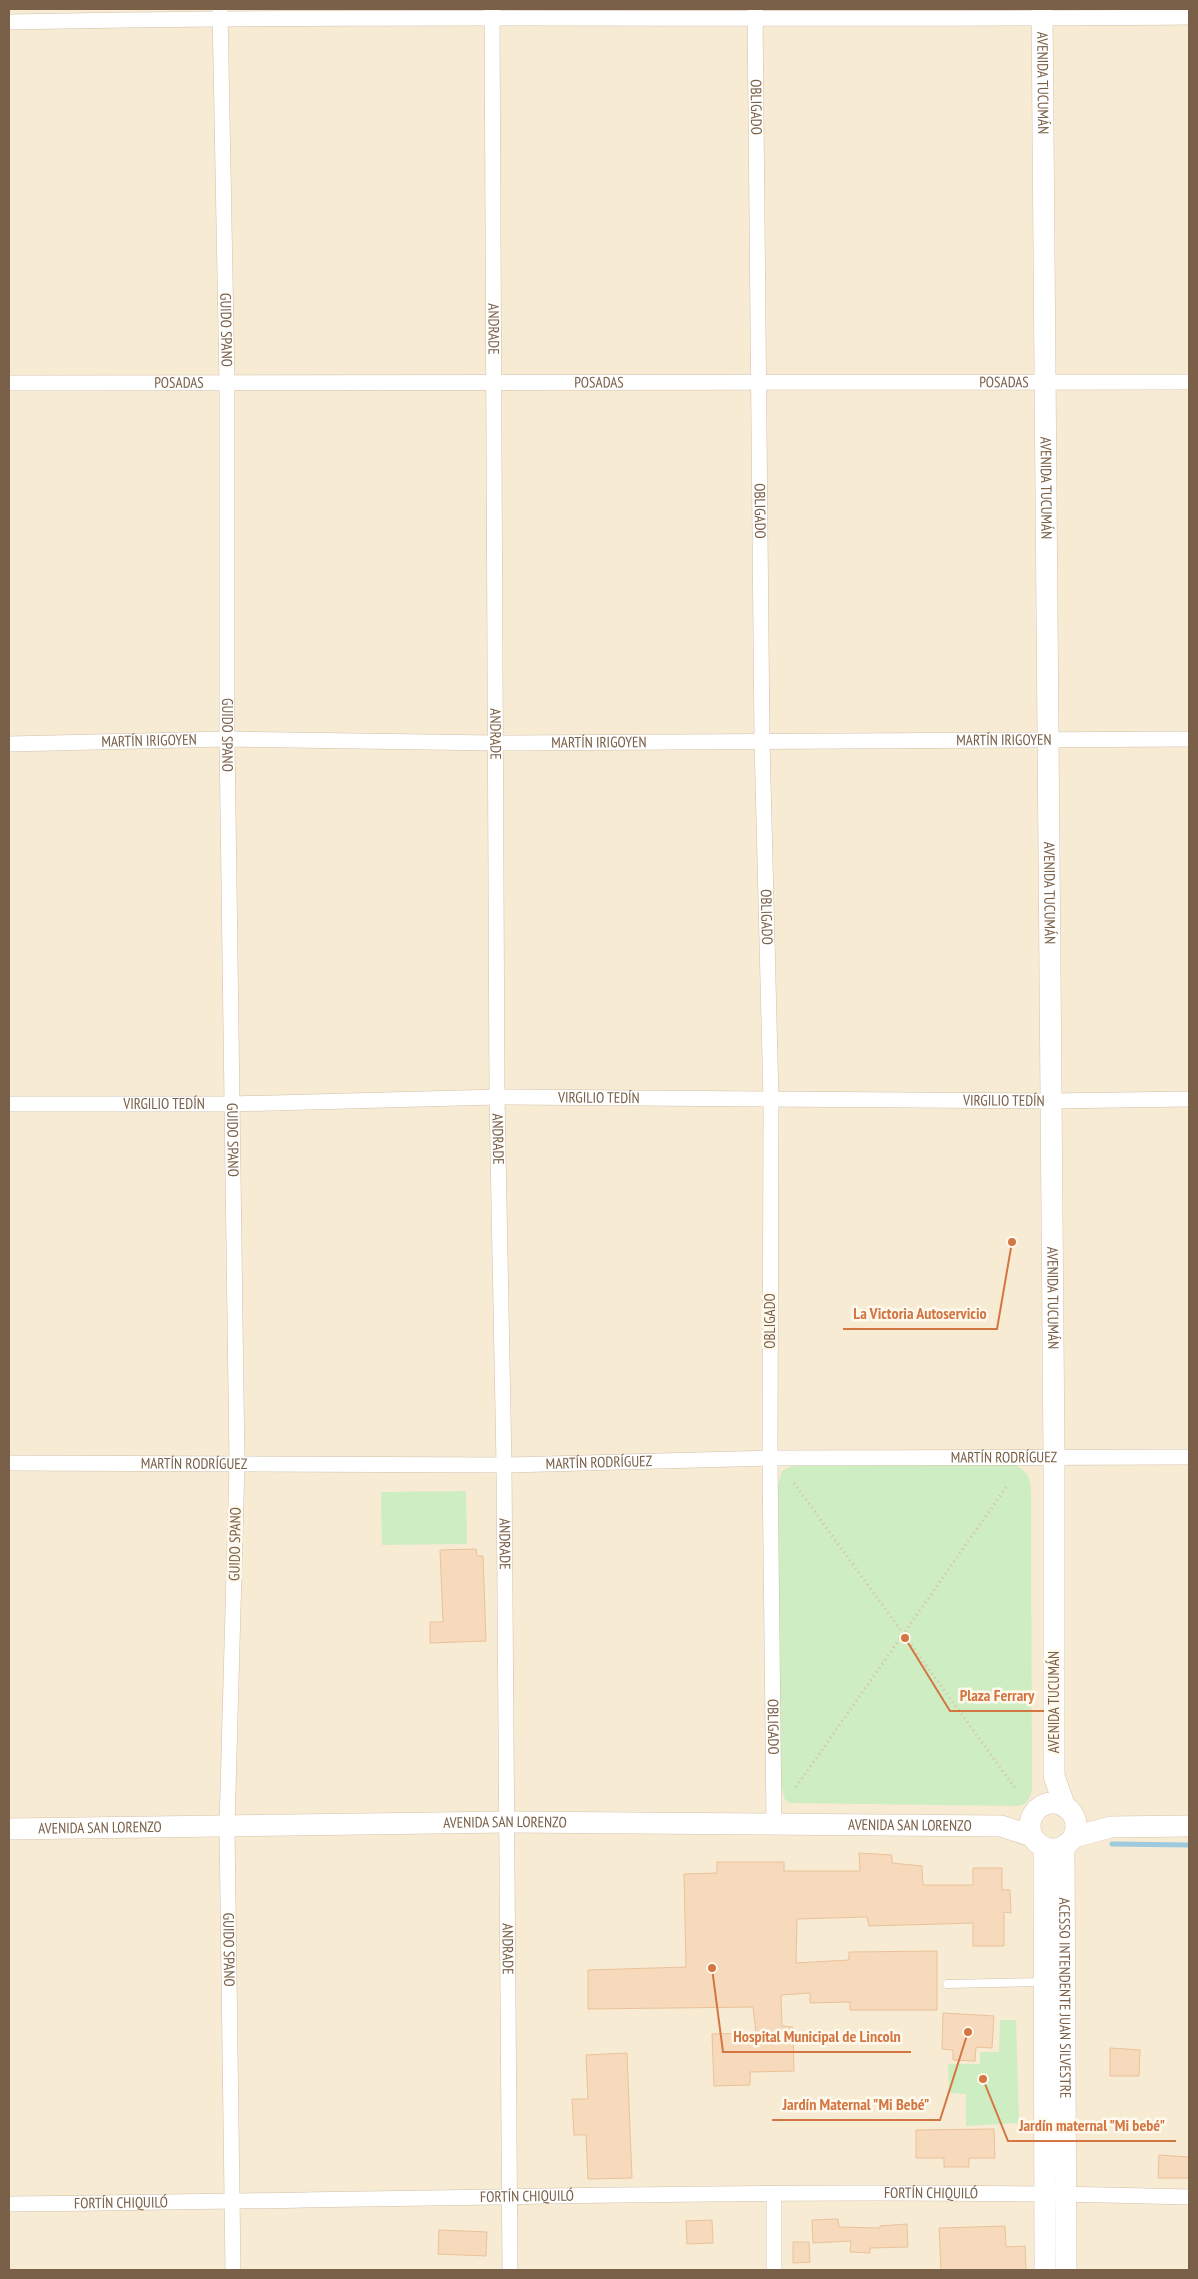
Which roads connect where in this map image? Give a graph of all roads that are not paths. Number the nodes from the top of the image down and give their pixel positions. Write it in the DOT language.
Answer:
graph roads {
  1 [pos="220,13"];
  2 [pos="492,13"];
  3 [pos="755,14"];
  4 [pos="1042,14"];
  5 [pos="1189,17"];
  6 [pos="9,22"];
  7 [pos="758,381"];
  8 [pos="1189,382"];
  9 [pos="9,383"];
  10 [pos="227,383"];
  11 [pos="492,384"];
  12 [pos="1046,384"];
  13 [pos="1048,739"];
  14 [pos="1189,739"];
  15 [pos="226,740"];
  16 [pos="762,741"];
  17 [pos="495,743"];
  18 [pos="9,744"];
  19 [pos="497,1097"];
  20 [pos="1189,1099"];
  21 [pos="771,1100"];
  22 [pos="1052,1101"];
  23 [pos="9,1104"];
  24 [pos="232,1104"];
  25 [pos="1054,1456"];
  26 [pos="770,1458"];
  27 [pos="1189,1458"];
  28 [pos="9,1463"];
  29 [pos="237,1464"];
  30 [pos="504,1465"];
  31 [pos="507,1822"];
  32 [pos="774,1824"];
  33 [pos="1053,1826"];
  34 [pos="1189,1826"];
  35 [pos="228,1827"];
  36 [pos="9,1829"];
  37 [pos="1044,1982"];
  38 [pos="948,1984"];
  39 [pos="1055,2193"];
  40 [pos="774,2195"];
  41 [pos="510,2197"];
  42 [pos="1189,2197"];
  43 [pos="232,2202"];
  44 [pos="9,2204"];
  45 [pos="233,2270"];
  46 [pos="510,2270"];
  47 [pos="774,2270"];
  48 [pos="1045,2270"];
  49 [pos="1066,2270"];
  1 -- 2 [label="street"];
  1 -- 6 [label="street"];
  1 -- 10 [label="street, GUIDO SPANO"];
  2 -- 3 [label="street"];
  2 -- 11 [label="street, ANDRADE"];
  3 -- 4 [label="street"];
  3 -- 7 [label="street, OBLIGADO"];
  4 -- 5 [label="street"];
  4 -- 12 [label="main road, AVENIDA TUCUMÁN"];
  7 -- 11 [label="street, POSADAS"];
  7 -- 12 [label="street, POSADAS"];
  7 -- 16 [label="street, OBLIGADO"];
  8 -- 12 [label="street, POSADAS"];
  9 -- 10 [label="street, POSADAS"];
  10 -- 11 [label="street, POSADAS"];
  10 -- 15 [label="street, GUIDO SPANO"];
  11 -- 17 [label="street, ANDRADE"];
  12 -- 13 [label="main road, AVENIDA TUCUMÁN"];
  13 -- 14 [label="street, MARTÍN IRIGOYEN"];
  13 -- 16 [label="street, MARTÍN IRIGOYEN"];
  13 -- 22 [label="main road, AVENIDA TUCUMÁN"];
  15 -- 17 [label="street, MARTÍN IRIGOYEN"];
  15 -- 18 [label="street, MARTÍN IRIGOYEN"];
  15 -- 24 [label="street, GUIDO SPANO"];
  16 -- 17 [label="street, MARTÍN IRIGOYEN"];
  16 -- 21 [label="street, OBLIGADO"];
  17 -- 19 [label="street, ANDRADE"];
  19 -- 21 [label="street, VIRGILIO TEDÍN"];
  19 -- 24 [label="street, VIRGILIO TEDÍN"];
  19 -- 30 [label="street, ANDRADE"];
  20 -- 22 [label="street, VIRGILIO TEDÍN"];
  21 -- 22 [label="street, VIRGILIO TEDÍN"];
  21 -- 26 [label="street, OBLIGADO"];
  22 -- 25 [label="main road, AVENIDA TUCUMÁN"];
  23 -- 24 [label="street, VIRGILIO TEDÍN"];
  24 -- 29 [label="street, GUIDO SPANO"];
  25 -- 26 [label="street, MARTÍN RODRÍGUEZ"];
  25 -- 27 [label="street, MARTÍN RODRÍGUEZ"];
  25 -- 33 [label="main road, AVENIDA TUCUMÁN"];
  26 -- 30 [label="street, MARTÍN RODRÍGUEZ"];
  26 -- 32 [label="street, OBLIGADO"];
  28 -- 29 [label="street, MARTÍN RODRÍGUEZ"];
  29 -- 30 [label="street, MARTÍN RODRÍGUEZ"];
  29 -- 35 [label="street, GUIDO SPANO"];
  30 -- 31 [label="street, ANDRADE"];
  31 -- 32 [label="main road, AVENIDA SAN LORENZO"];
  31 -- 35 [label="main road, AVENIDA SAN LORENZO"];
  31 -- 41 [label="street, ANDRADE"];
  32 -- 33 [label="main road, AVENIDA SAN LORENZO"];
  33 -- 34 [label="main road, AVENIDA SAN LORENZO"];
  33 -- 37 [label="main road, ACESSO INTENDENTE JUAN SILVESTRE"];
  33 -- 39 [label="main road, ACESSO INTENDENTE JUAN SILVESTRE"];
  35 -- 36 [label="main road, AVENIDA SAN LORENZO"];
  35 -- 43 [label="street, GUIDO SPANO"];
  37 -- 38 [label="lane"];
  37 -- 39 [label="main road, ACESSO INTENDENTE JUAN SILVESTRE"];
  39 -- 40 [label="street, FORTÍN CHIQUILÓ"];
  39 -- 42 [label="street, FORTÍN CHIQUILÓ"];
  39 -- 48 [label="main road, ACESSO INTENDENTE JUAN SILVESTRE"];
  39 -- 49 [label="main road, ACESSO INTENDENTE JUAN SILVESTRE"];
  40 -- 41 [label="street, FORTÍN CHIQUILÓ"];
  40 -- 47 [label="street"];
  41 -- 43 [label="street, FORTÍN CHIQUILÓ"];
  41 -- 46 [label="street, ANDRADE"];
  43 -- 44 [label="street, FORTÍN CHIQUILÓ"];
  43 -- 45 [label="street, GUIDO SPANO"];
}
